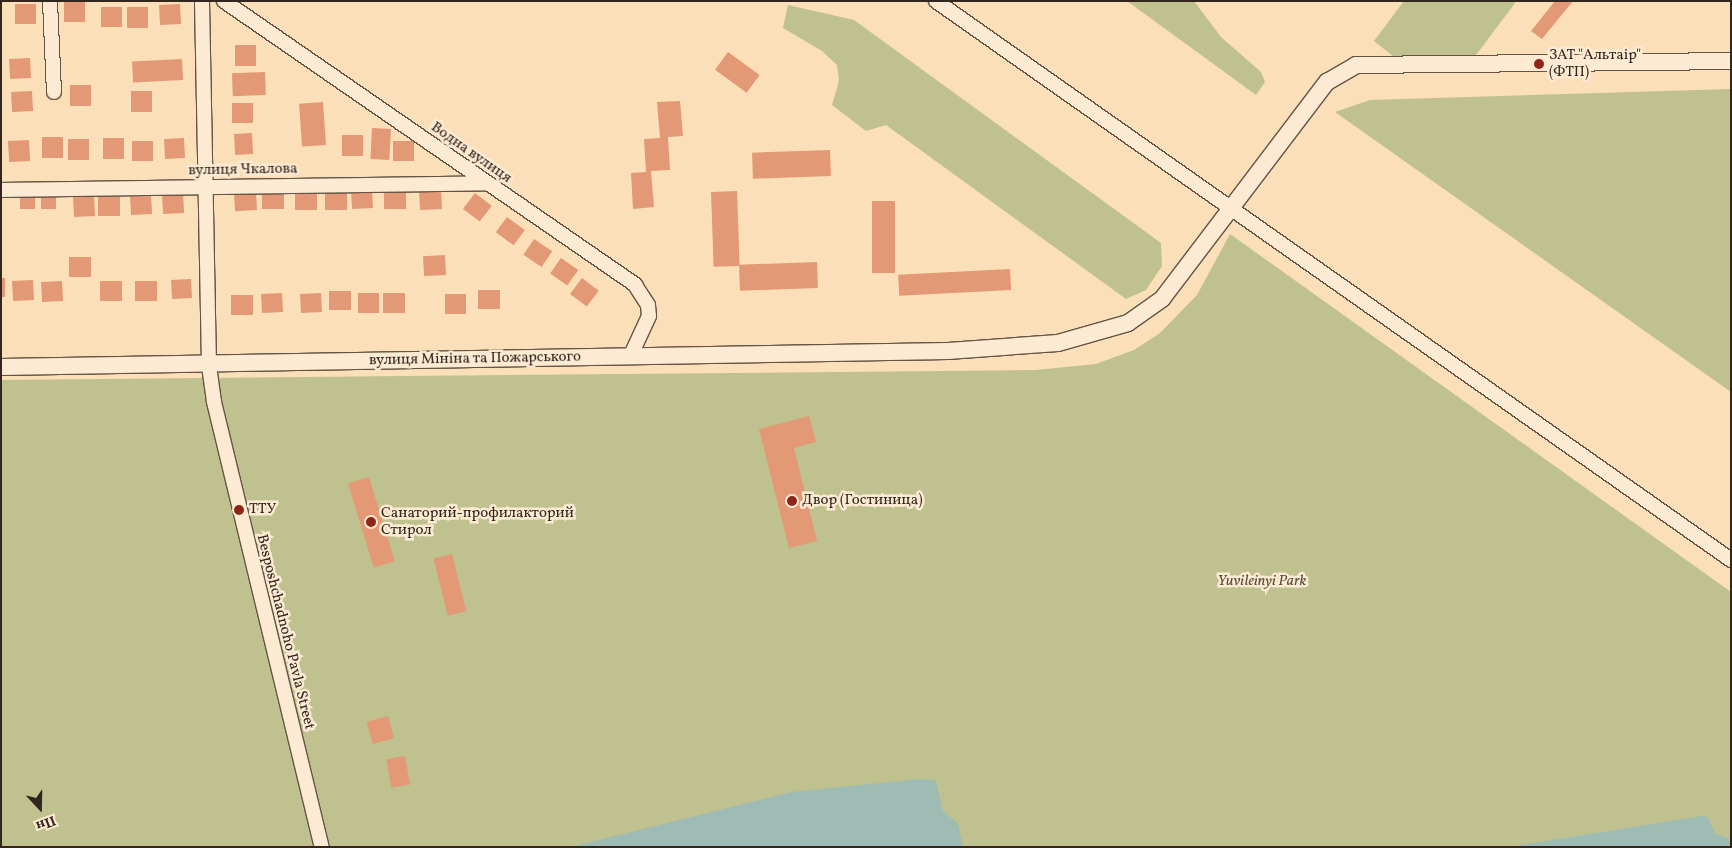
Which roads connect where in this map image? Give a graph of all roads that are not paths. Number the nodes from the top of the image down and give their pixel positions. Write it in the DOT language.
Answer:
graph roads {
  1 [pos="50,1"];
  2 [pos="202,1"];
  3 [pos="224,1"];
  4 [pos="936,1"];
  5 [pos="1731,61"];
  6 [pos="54,92"];
  7 [pos="486,183"];
  8 [pos="206,187"];
  9 [pos="1,190"];
  10 [pos="1232,210"];
  11 [pos="632,355"];
  12 [pos="209,366"];
  13 [pos="1,367"];
  14 [pos="1731,560"];
  15 [pos="322,847"];
  1 -- 6 [label="street"];
  2 -- 8 [label="street, Besposhchadnoho Pavla Street"];
  3 -- 7 [label="street, Водна вулиця"];
  4 -- 10 [label="street"];
  5 -- 10 [label="street, вулиця Мініна та Пожарського"];
  7 -- 8 [label="street, вулиця Чкалова"];
  7 -- 11 [label="street, Водна вулиця"];
  8 -- 9 [label="street, вулиця Чкалова"];
  8 -- 12 [label="street, Besposhchadnoho Pavla Street"];
  10 -- 11 [label="street, вулиця Мініна та Пожарського"];
  10 -- 14 [label="street"];
  11 -- 12 [label="street, вулиця Мініна та Пожарського"];
  12 -- 13 [label="street, вулиця Мініна та Пожарського"];
  12 -- 15 [label="street, Besposhchadnoho Pavla Street"];
}
